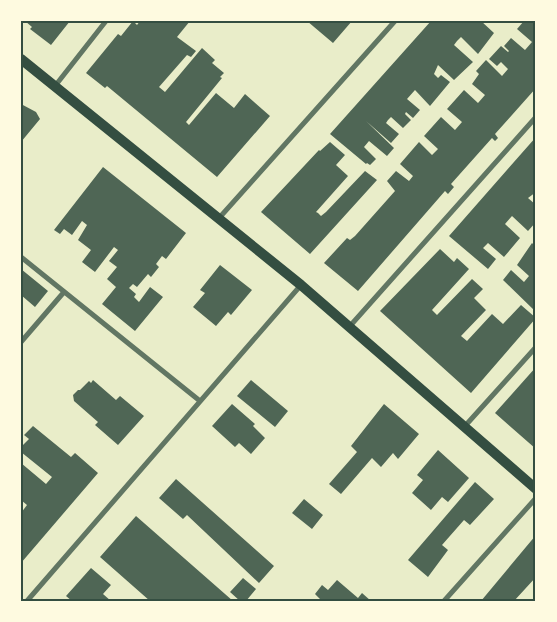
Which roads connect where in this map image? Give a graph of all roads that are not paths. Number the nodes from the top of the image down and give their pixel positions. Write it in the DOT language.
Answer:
graph roads {
  1 [pos="106,21"];
  2 [pos="396,21"];
  3 [pos="21,59"];
  4 [pos="55,86"];
  5 [pos="536,117"];
  6 [pos="220,217"];
  7 [pos="21,257"];
  8 [pos="302,285"];
  9 [pos="64,292"];
  10 [pos="350,326"];
  11 [pos="21,342"];
  12 [pos="536,347"];
  13 [pos="200,401"];
  14 [pos="466,426"];
  15 [pos="536,489"];
  16 [pos="536,498"];
  17 [pos="26,601"];
  18 [pos="444,601"];
  1 -- 4 [label="street"];
  2 -- 6 [label="street"];
  3 -- 4 [label="main road"];
  4 -- 6 [label="main road"];
  5 -- 10 [label="street"];
  6 -- 8 [label="main road"];
  7 -- 9 [label="street"];
  8 -- 10 [label="main road"];
  8 -- 13 [label="street"];
  9 -- 11 [label="street"];
  9 -- 13 [label="street"];
  10 -- 14 [label="main road"];
  12 -- 14 [label="street"];
  13 -- 17 [label="street"];
  14 -- 15 [label="main road"];
  16 -- 18 [label="street"];
}
